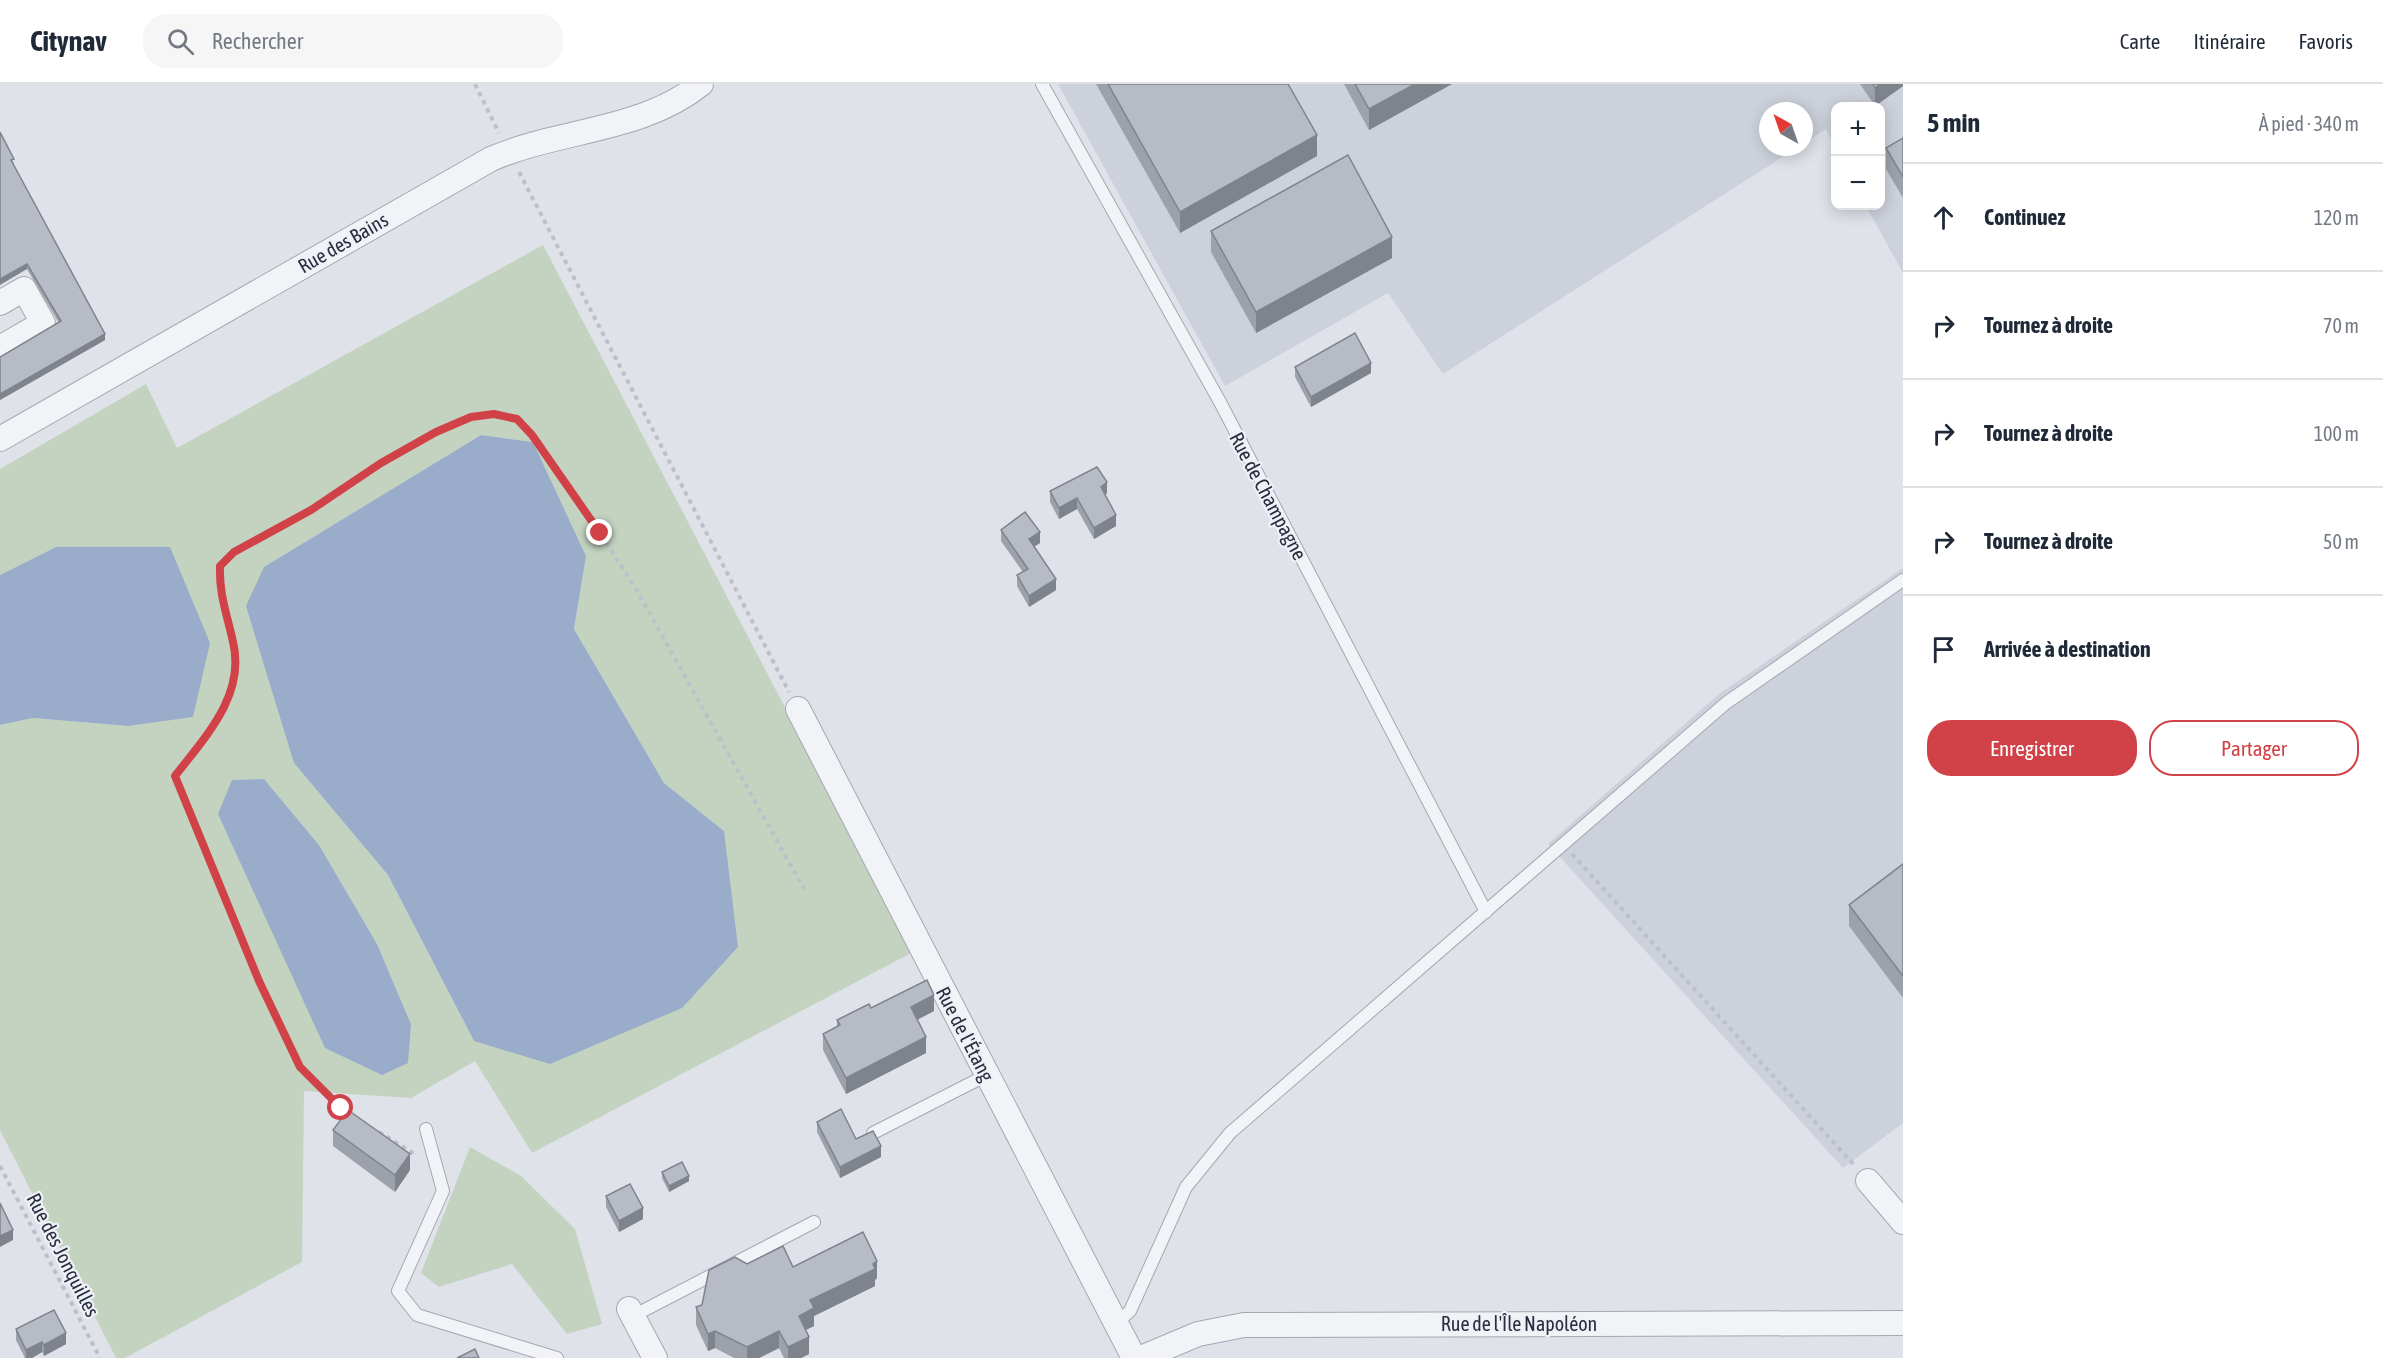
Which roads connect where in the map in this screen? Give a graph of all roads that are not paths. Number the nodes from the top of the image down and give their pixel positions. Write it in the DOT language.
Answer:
graph roads {
  1 [pos="701,84"];
  2 [pos="1042,84"];
  3 [pos="0,303"];
  4 [pos="0,348"];
  5 [pos="0,439"];
  6 [pos="1903,580"];
  7 [pos="798,709"];
  8 [pos="1486,912"];
  9 [pos="987,1075"];
  10 [pos="426,1129"];
  11 [pos="873,1133"];
  12 [pos="1868,1181"];
  13 [pos="814,1222"];
  14 [pos="1903,1222"];
  15 [pos="631,1313"];
  16 [pos="1903,1323"];
  17 [pos="1115,1324"];
  18 [pos="557,1358"];
  19 [pos="655,1358"];
  20 [pos="1134,1358"];
  21 [pos="1141,1358"];
  1 -- 5 [label="street, Rue des Bains"];
  2 -- 8 [label="lane, Rue de Champagne"];
  3 -- 4 [label="street"];
  6 -- 8 [label="lane"];
  7 -- 9 [label="street, Rue de l'Étang"];
  8 -- 17 [label="lane"];
  9 -- 11 [label="lane"];
  9 -- 17 [label="street, Rue de l'Étang"];
  10 -- 18 [label="lane"];
  12 -- 14 [label="street"];
  13 -- 15 [label="lane"];
  15 -- 19 [label="street"];
  16 -- 21 [label="street, Rue de l'Île Napoléon"];
  17 -- 20 [label="street, Rue de l'Étang"];
}
